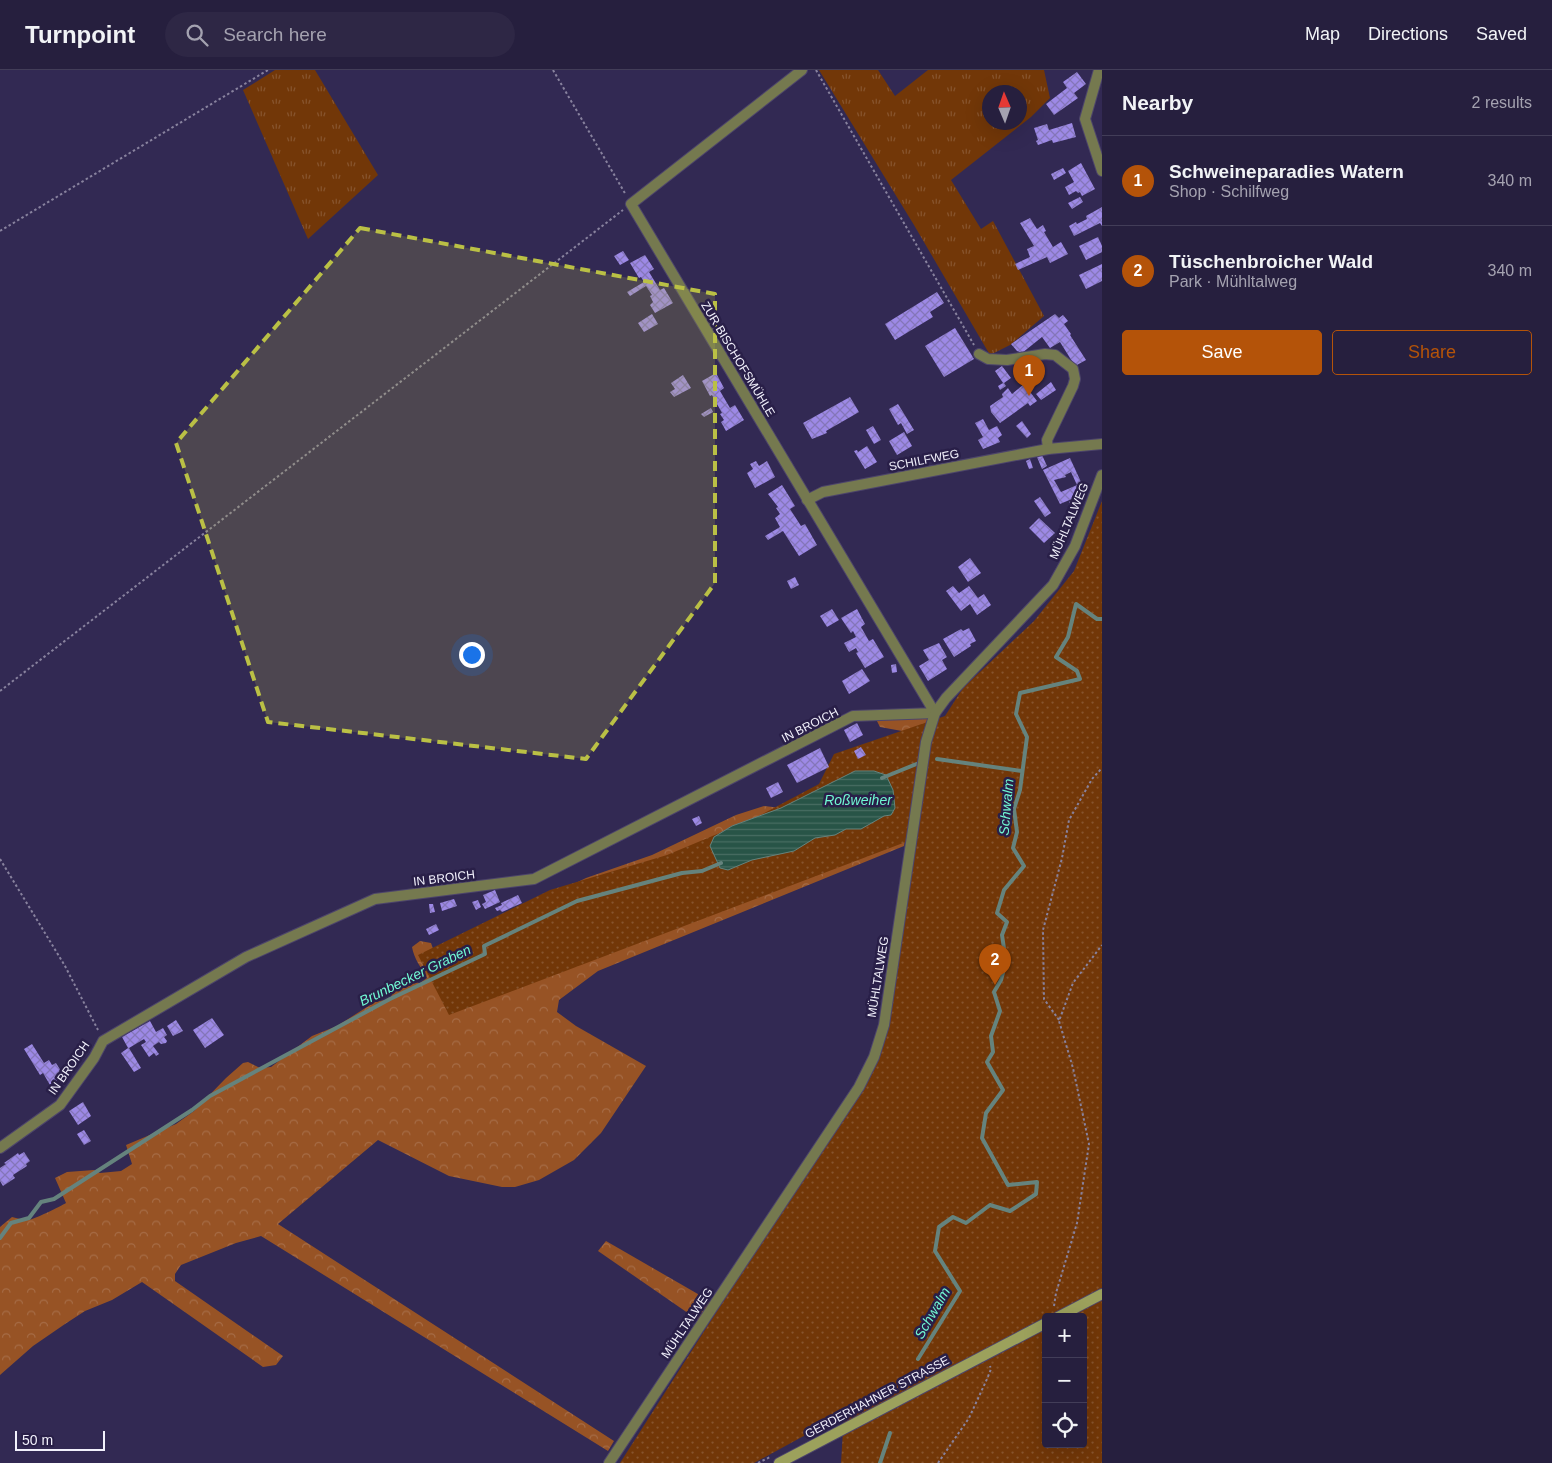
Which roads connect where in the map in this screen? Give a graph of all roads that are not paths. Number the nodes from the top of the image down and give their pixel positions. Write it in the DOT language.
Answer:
graph roads {
  1 [pos="802,70"];
  2 [pos="1099,70"];
  3 [pos="1102,171"];
  4 [pos="978,354"];
  5 [pos="1102,444"];
  6 [pos="1048,450"];
  7 [pos="1102,475"];
  8 [pos="807,500"];
  9 [pos="935,713"];
  10 [pos="0,1148"];
  11 [pos="1102,1294"];
  12 [pos="1056,1313"];
  13 [pos="1042,1325"];
  14 [pos="609,1463"];
  15 [pos="779,1463"];
  1 -- 8 [label="street, ZUR BISCHOFSMÜHLE"];
  2 -- 3 [label="street"];
  4 -- 6 [label="street"];
  5 -- 6 [label="street, SCHILFWEG"];
  6 -- 8 [label="street, SCHILFWEG"];
  7 -- 9 [label="street, MÜHLTALWEG"];
  8 -- 9 [label="street, ZUR BISCHOFSMÜHLE"];
  9 -- 10 [label="street, IN BROICH"];
  9 -- 14 [label="street, MÜHLTALWEG"];
  11 -- 12 [label="main road"];
  13 -- 15 [label="main road, GERDERHAHNER STRASSE"];
}
